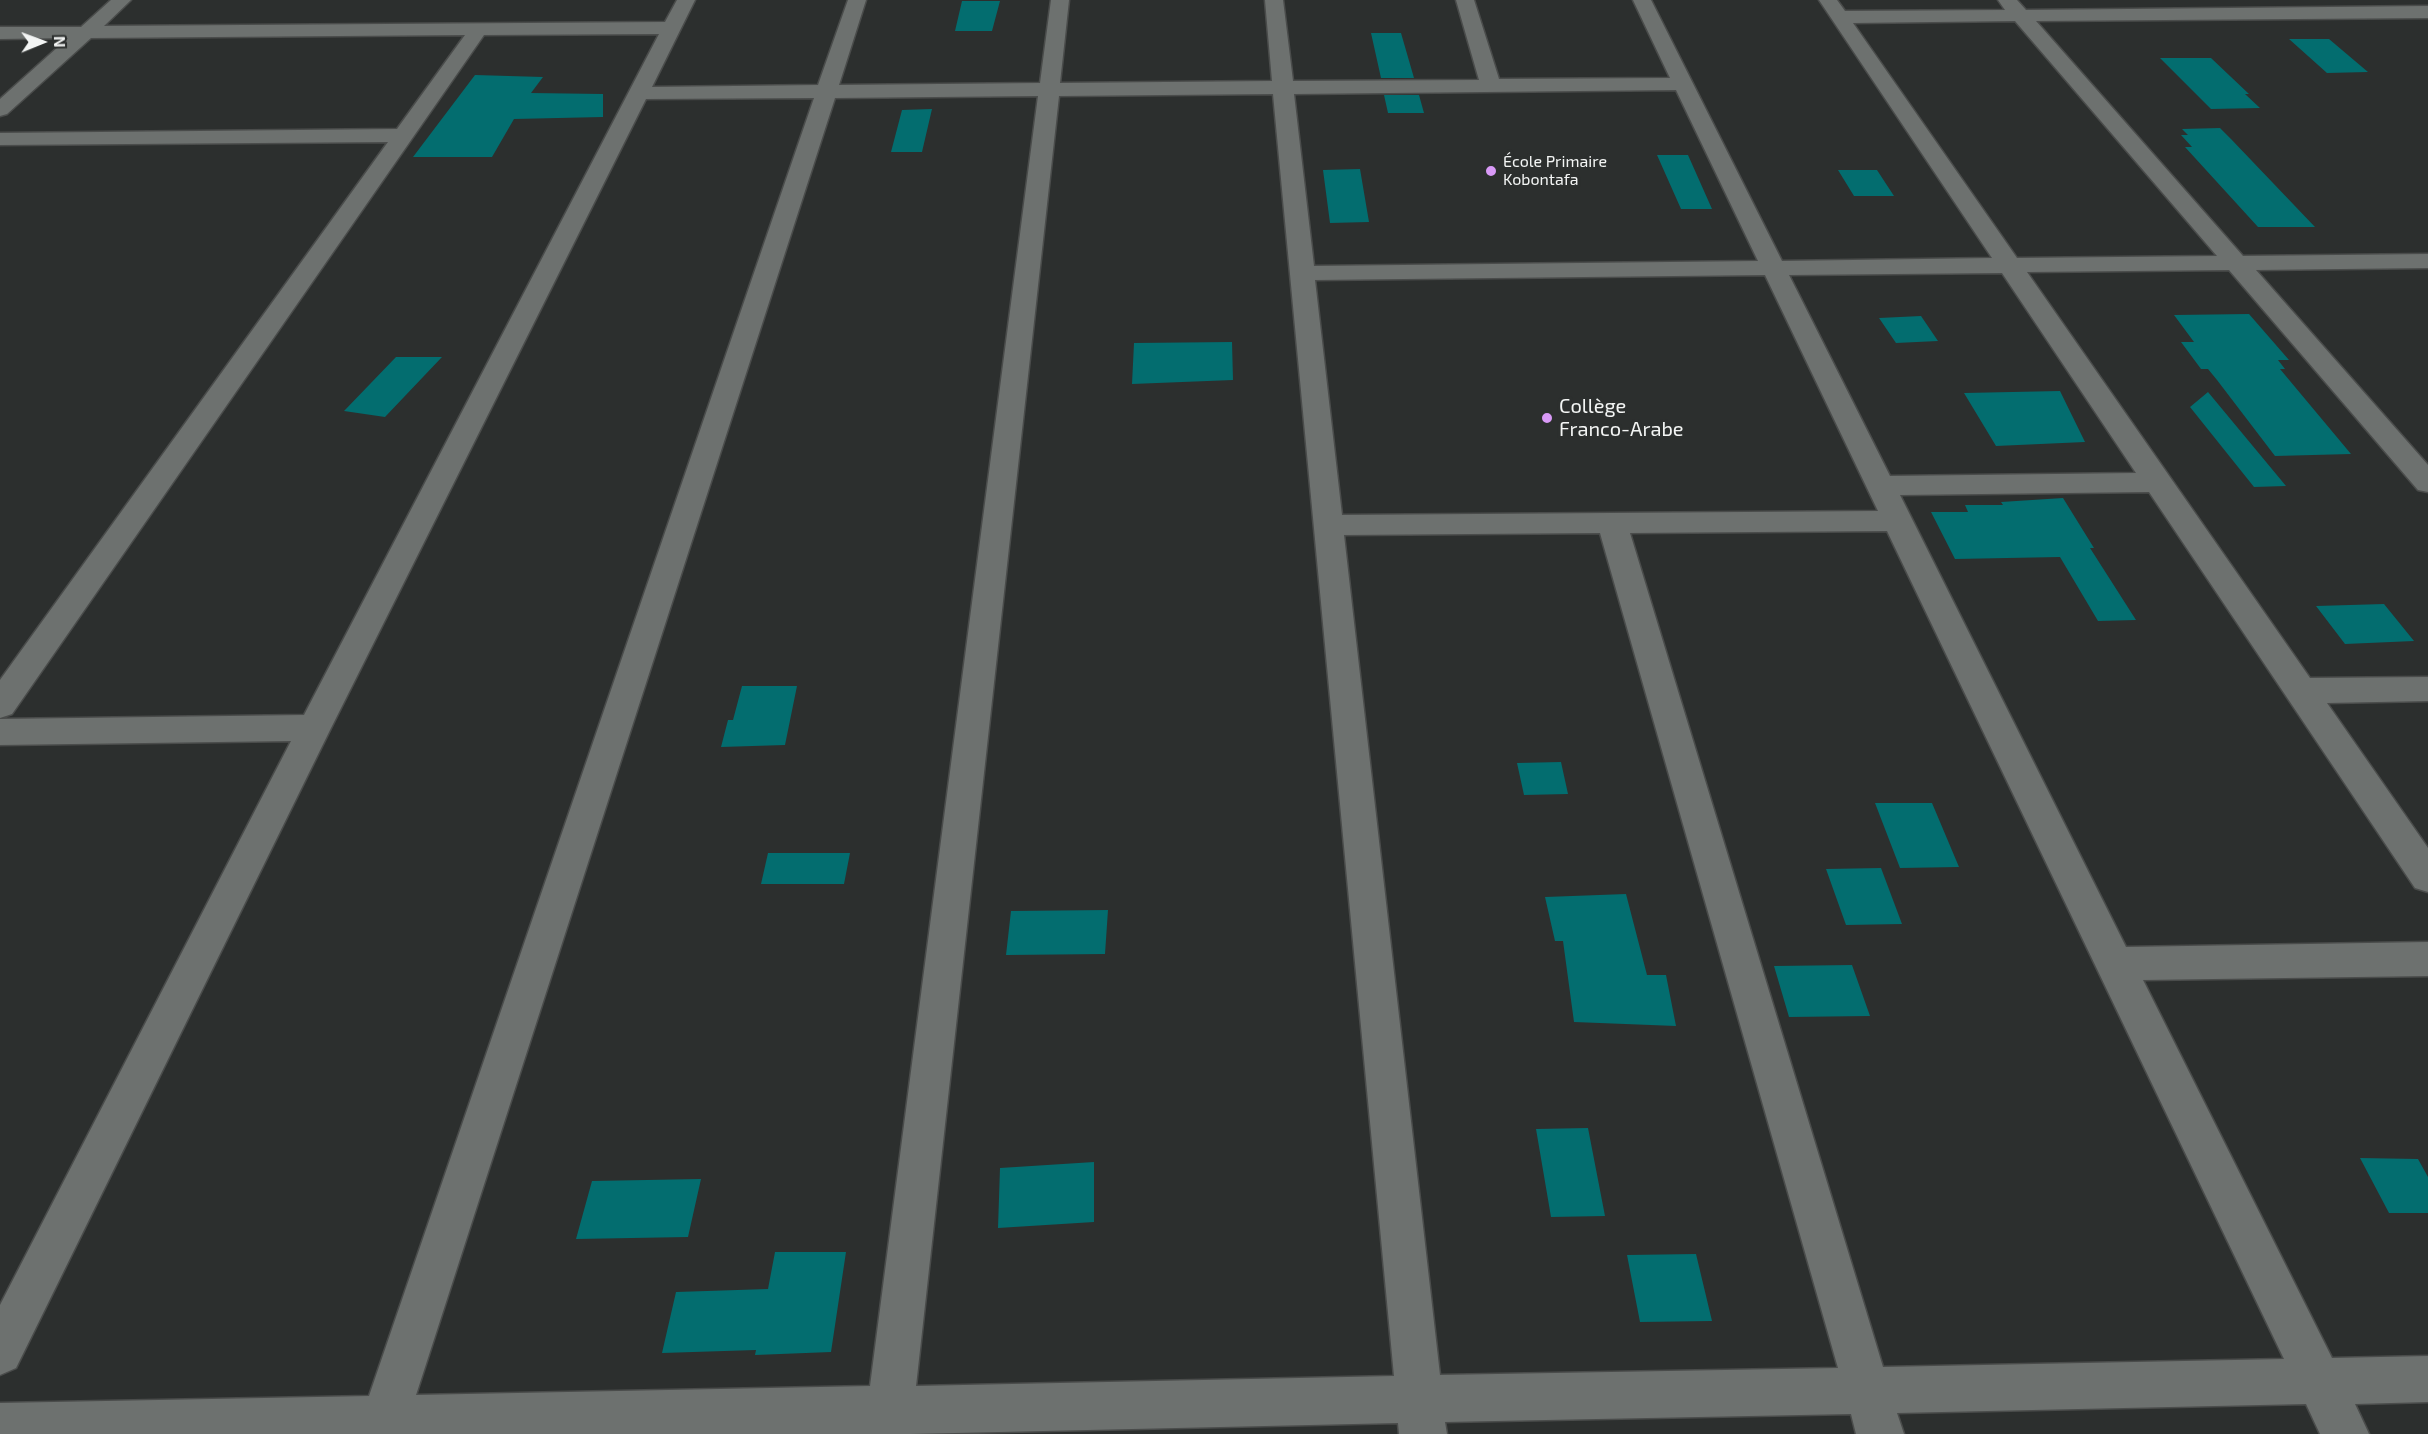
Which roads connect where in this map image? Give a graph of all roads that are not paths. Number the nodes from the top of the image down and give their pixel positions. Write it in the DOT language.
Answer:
graph roads {
  1 [pos="122,0"];
  2 [pos="857,0"];
  3 [pos="1060,0"];
  4 [pos="1274,0"];
  5 [pos="1465,0"];
  6 [pos="1642,0"];
  7 [pos="2382,0"];
  8 [pos="1834,8"];
  9 [pos="2014,8"];
  10 [pos="2398,12"];
  11 [pos="2428,12"];
  12 [pos="679,14"];
  13 [pos="479,29"];
  14 [pos="2420,30"];
  15 [pos="86,32"];
  16 [pos="0,33"];
  17 [pos="1683,84"];
  18 [pos="1491,86"];
  19 [pos="1283,87"];
  20 [pos="1049,90"];
  21 [pos="827,92"];
  22 [pos="639,93"];
  23 [pos="0,110"];
  24 [pos="404,135"];
  25 [pos="0,139"];
  26 [pos="2428,261"];
  27 [pos="2236,263"];
  28 [pos="2010,266"];
  29 [pos="1773,268"];
  30 [pos="1303,273"];
  31 [pos="2158,482"];
  32 [pos="2428,483"];
  33 [pos="1880,486"];
  34 [pos="1898,521"];
  35 [pos="1612,523"];
  36 [pos="1328,525"];
  37 [pos="2428,689"];
  38 [pos="2301,691"];
  39 [pos="0,705"];
  40 [pos="314,728"];
  41 [pos="0,732"];
  42 [pos="2428,877"];
  43 [pos="2428,959"];
  44 [pos="2115,964"];
  45 [pos="0,1352"];
  46 [pos="2428,1379"];
  47 [pos="2319,1381"];
  48 [pos="1867,1390"];
  49 [pos="1421,1416"];
  50 [pos="889,1422"];
  51 [pos="0,1427"];
  52 [pos="382,1427"];
  53 [pos="1880,1434"];
  54 [pos="2345,1434"];
  1 -- 15 [label="street"];
  2 -- 21 [label="street"];
  3 -- 20 [label="street"];
  4 -- 19 [label="street"];
  5 -- 18 [label="street"];
  6 -- 17 [label="street"];
  7 -- 10 [label="street"];
  8 -- 9 [label="street"];
  8 -- 28 [label="street"];
  9 -- 10 [label="street"];
  9 -- 27 [label="street"];
  10 -- 11 [label="street"];
  10 -- 14 [label="street"];
  12 -- 13 [label="street"];
  12 -- 22 [label="street"];
  13 -- 15 [label="street"];
  13 -- 24 [label="street"];
  15 -- 16 [label="street"];
  15 -- 23 [label="street"];
  17 -- 18 [label="street"];
  17 -- 29 [label="street"];
  18 -- 19 [label="street"];
  19 -- 20 [label="street"];
  19 -- 30 [label="street"];
  20 -- 21 [label="street"];
  20 -- 50 [label="street"];
  21 -- 22 [label="street"];
  21 -- 52 [label="street"];
  22 -- 40 [label="street"];
  24 -- 25 [label="street"];
  24 -- 39 [label="street"];
  26 -- 27 [label="street"];
  27 -- 28 [label="street"];
  27 -- 32 [label="street"];
  28 -- 29 [label="street"];
  28 -- 31 [label="street"];
  29 -- 30 [label="street"];
  29 -- 33 [label="street"];
  30 -- 36 [label="street"];
  31 -- 33 [label="street"];
  31 -- 38 [label="street"];
  33 -- 34 [label="street"];
  34 -- 35 [label="street"];
  34 -- 44 [label="street"];
  35 -- 36 [label="street"];
  35 -- 48 [label="street"];
  36 -- 49 [label="street"];
  37 -- 38 [label="street"];
  38 -- 42 [label="street"];
  40 -- 41 [label="street"];
  40 -- 45 [label="street"];
  43 -- 44 [label="street"];
  44 -- 47 [label="street"];
  46 -- 47 [label="street"];
  47 -- 48 [label="street"];
  47 -- 54 [label="street"];
  48 -- 49 [label="street"];
  48 -- 53 [label="street"];
  49 -- 50 [label="street"];
  50 -- 52 [label="street"];
  51 -- 52 [label="street"];
}
